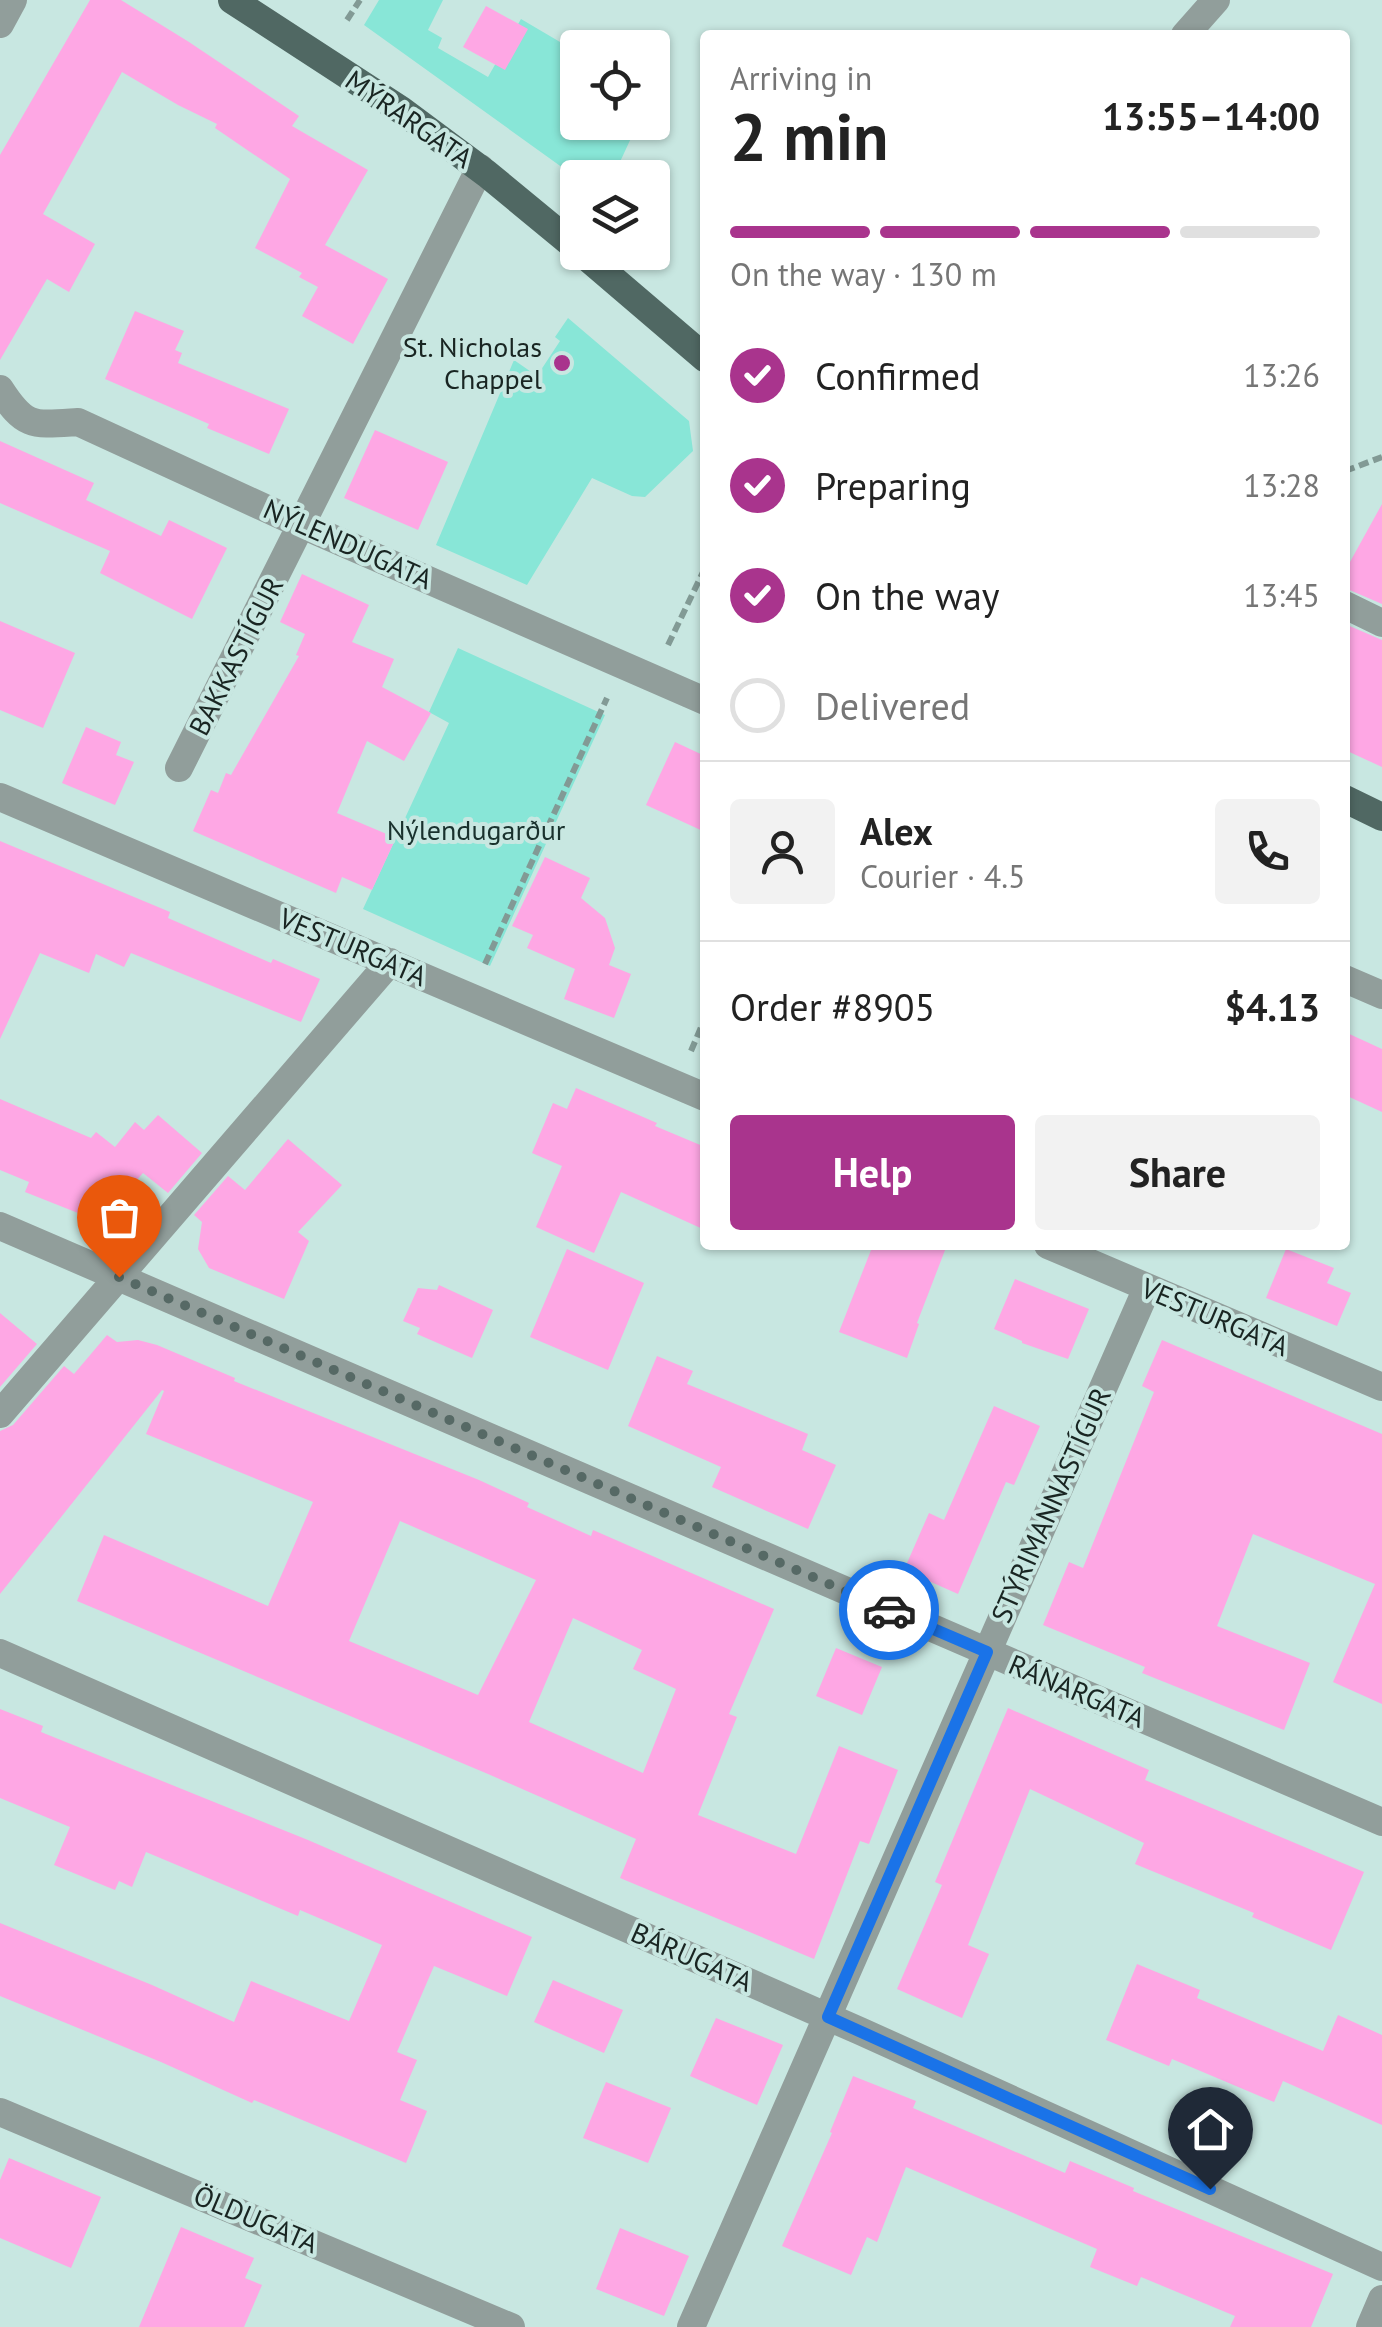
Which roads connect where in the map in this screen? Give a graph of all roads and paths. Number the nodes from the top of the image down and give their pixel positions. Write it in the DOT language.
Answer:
graph roads {
  1 [pos="13,0"];
  2 [pos="232,0"];
  3 [pos="360,0"];
  4 [pos="1216,0"];
  5 [pos="347,20"];
  6 [pos="0,24"];
  7 [pos="1189,30"];
  8 [pos="480,168"];
  9 [pos="560,235"];
  10 [pos="601,270"];
  11 [pos="700,354"];
  12 [pos="0,389"];
  13 [pos="1382,457"];
  14 [pos="1350,469"];
  15 [pos="302,525"];
  16 [pos="700,578"];
  17 [pos="1350,607"];
  18 [pos="1382,622"];
  19 [pos="622,664"];
  20 [pos="652,678"];
  21 [pos="700,698"];
  22 [pos="179,768"];
  23 [pos="0,797"];
  24 [pos="1350,802"];
  25 [pos="1382,817"];
  26 [pos="390,962"];
  27 [pos="1350,981"];
  28 [pos="1382,995"];
  29 [pos="470,997"];
  30 [pos="700,1094"];
  31 [pos="0,1226"];
  32 [pos="1059,1250"];
  33 [pos="119,1277"];
  34 [pos="1146,1288"];
  35 [pos="1382,1387"];
  36 [pos="0,1414"];
  37 [pos="987,1652"];
  38 [pos="0,1653"];
  39 [pos="1382,1822"];
  40 [pos="828,2017"];
  41 [pos="0,2112"];
  42 [pos="1382,2267"];
  43 [pos="1382,2299"];
  44 [pos="511,2327"];
  45 [pos="691,2327"];
  46 [pos="1370,2327"];
  1 -- 6 [label="street"];
  2 -- 8 [label="main road, MÝRARGATA"];
  3 -- 5 [label="path"];
  4 -- 7 [label="street"];
  8 -- 9 [label="main road, MÝRARGATA"];
  8 -- 15 [label="street, BAKKASTÍGUR"];
  10 -- 11 [label="main road, MÝRARGATA"];
  12 -- 15 [label="street, NÝLENDUGATA"];
  13 -- 14 [label="path"];
  15 -- 19 [label="street, NÝLENDUGATA"];
  15 -- 22 [label="street, BAKKASTÍGUR"];
  16 -- 20 [label="path"];
  17 -- 18 [label="street"];
  19 -- 20 [label="street, NÝLENDUGATA"];
  19 -- 29 [label="path"];
  20 -- 21 [label="street, NÝLENDUGATA"];
  23 -- 26 [label="street, VESTURGATA"];
  24 -- 25 [label="main road"];
  26 -- 29 [label="street, VESTURGATA"];
  26 -- 33 [label="street"];
  27 -- 28 [label="street"];
  29 -- 30 [label="street, VESTURGATA"];
  31 -- 33 [label="street, RÁNARGATA"];
  32 -- 34 [label="street, VESTURGATA"];
  33 -- 36 [label="street"];
  33 -- 37 [label="street, RÁNARGATA"];
  34 -- 35 [label="street, VESTURGATA"];
  34 -- 37 [label="street, STÝRIMANNASTÍGUR"];
  37 -- 39 [label="street, RÁNARGATA"];
  37 -- 40 [label="street, STÝRIMANNASTÍGUR"];
  38 -- 40 [label="street, BÁRUGATA"];
  40 -- 42 [label="street, BÁRUGATA"];
  40 -- 45 [label="street, STÝRIMANNASTÍGUR"];
  41 -- 44 [label="street, ÖLDUGATA"];
  43 -- 46 [label="street"];
}
